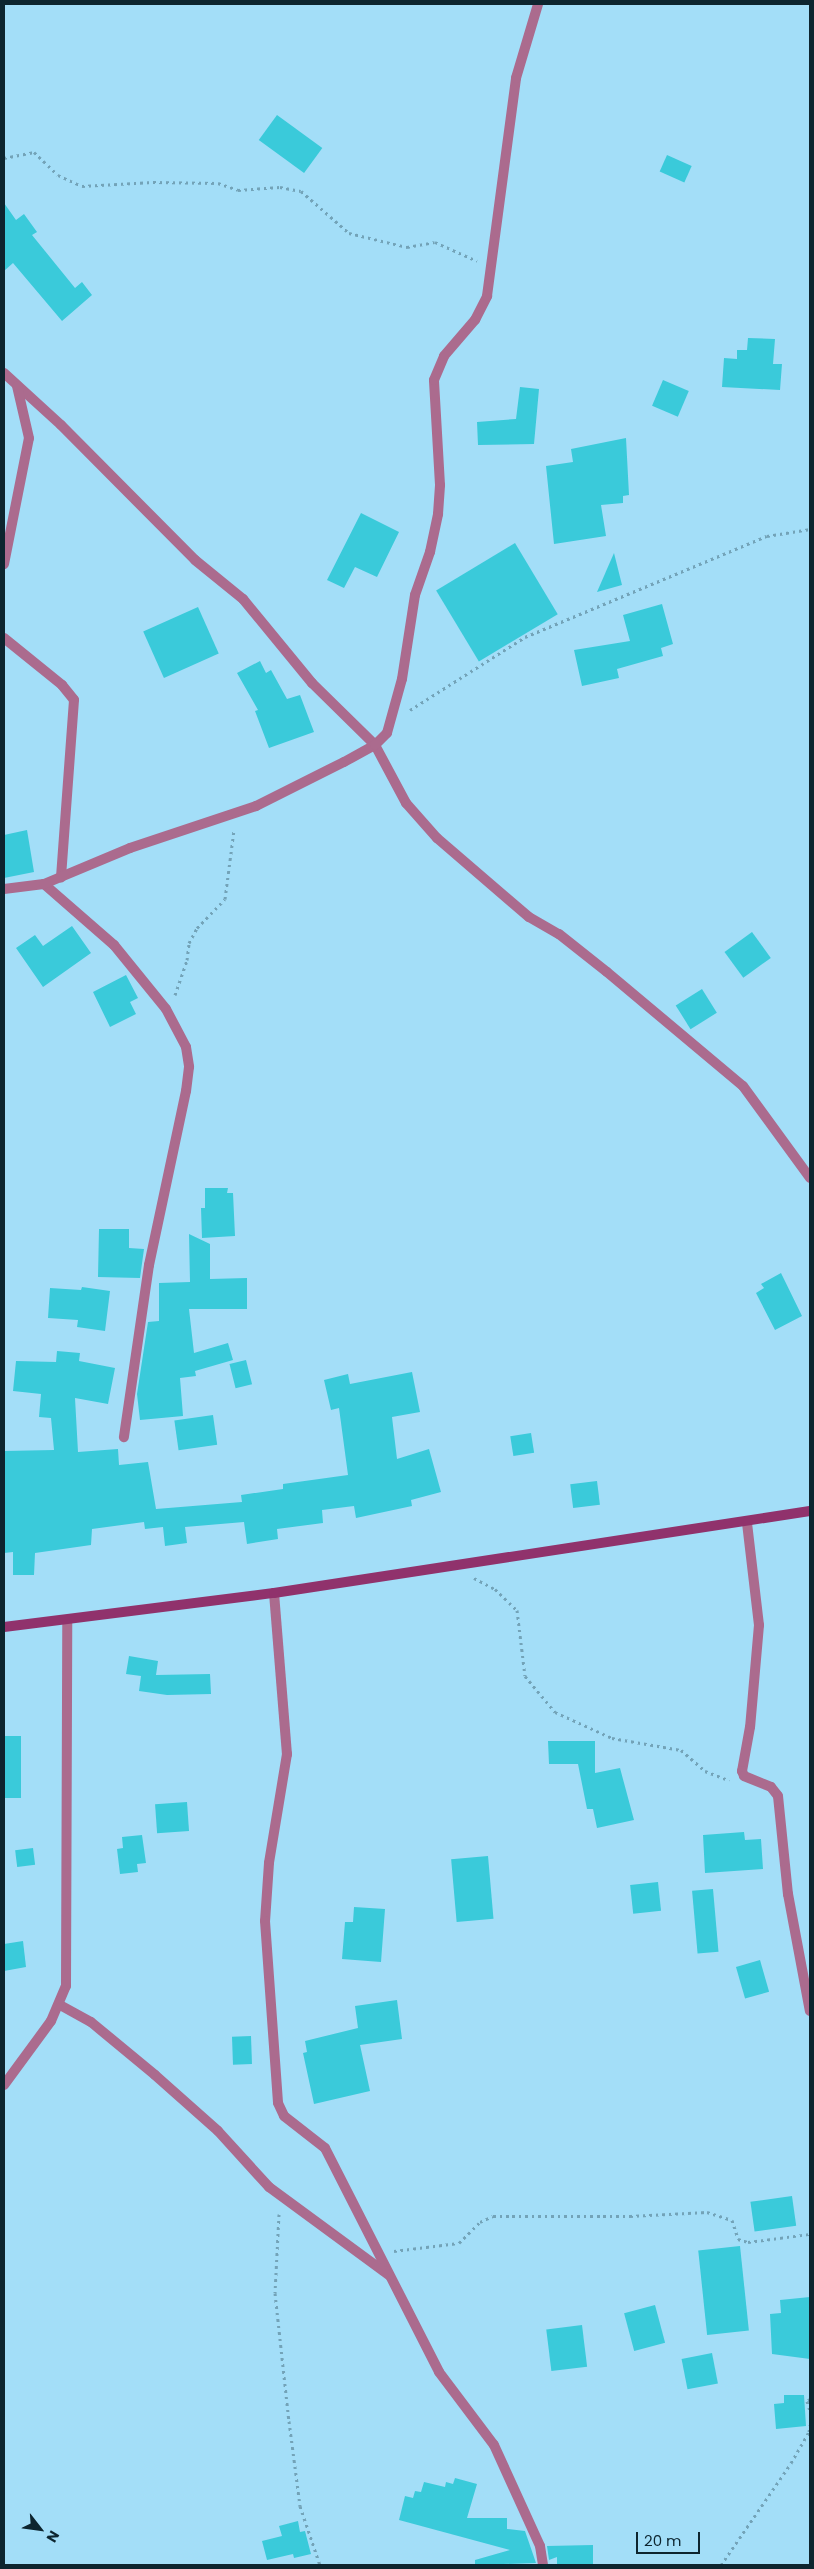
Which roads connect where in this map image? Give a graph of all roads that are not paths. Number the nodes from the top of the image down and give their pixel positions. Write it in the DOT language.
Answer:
graph roads {
  1 [pos="538,4"];
  2 [pos="4,373"];
  3 [pos="17,385"];
  4 [pos="4,564"];
  5 [pos="4,638"];
  6 [pos="375,745"];
  7 [pos="61,878"];
  8 [pos="44,884"];
  9 [pos="4,889"];
  10 [pos="810,1178"];
  11 [pos="124,1437"];
  12 [pos="810,1511"];
  13 [pos="747,1523"];
  14 [pos="274,1593"];
  15 [pos="67,1620"];
  16 [pos="4,1627"];
  17 [pos="60,2005"];
  18 [pos="810,2011"];
  19 [pos="4,2085"];
  20 [pos="392,2278"];
  21 [pos="543,2565"];
  1 -- 6 [label="street"];
  2 -- 3 [label="street"];
  3 -- 4 [label="street"];
  3 -- 6 [label="street"];
  5 -- 7 [label="street"];
  6 -- 7 [label="street"];
  6 -- 10 [label="street"];
  7 -- 8 [label="street"];
  8 -- 9 [label="street"];
  8 -- 11 [label="street"];
  12 -- 13 [label="main road"];
  13 -- 14 [label="main road"];
  13 -- 18 [label="street"];
  14 -- 15 [label="main road"];
  14 -- 20 [label="street"];
  15 -- 16 [label="main road"];
  15 -- 17 [label="street"];
  17 -- 19 [label="street"];
  17 -- 20 [label="street"];
  20 -- 21 [label="street"];
}
